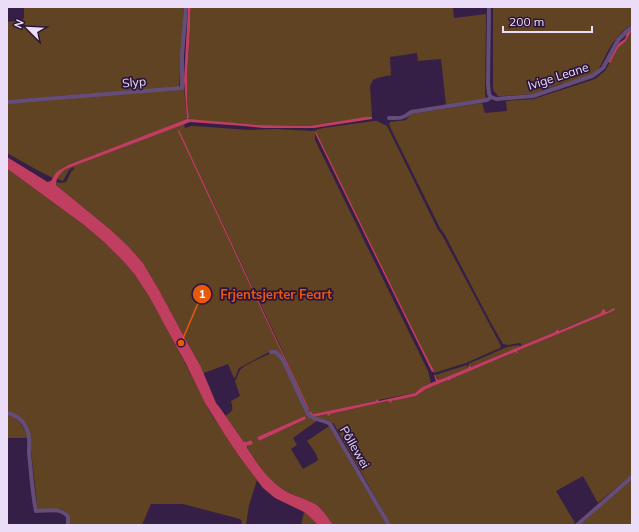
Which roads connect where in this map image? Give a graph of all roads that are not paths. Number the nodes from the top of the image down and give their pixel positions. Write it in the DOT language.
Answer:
graph roads {
  1 [pos="186,7"];
  2 [pos="489,7"];
  3 [pos="632,27"];
  4 [pos="491,98"];
  5 [pos="7,102"];
  6 [pos="389,118"];
  7 [pos="272,352"];
  8 [pos="7,413"];
  9 [pos="632,477"];
  10 [pos="68,525"];
  11 [pos="389,525"];
  12 [pos="577,525"];
  1 -- 5 [label="street, Slyp"];
  2 -- 4 [label="street"];
  3 -- 4 [label="street, Ivige Leane"];
  4 -- 6 [label="street, Ivige Leane"];
  7 -- 11 [label="street, Pôllewei"];
  8 -- 10 [label="street"];
  9 -- 12 [label="street"];
}
